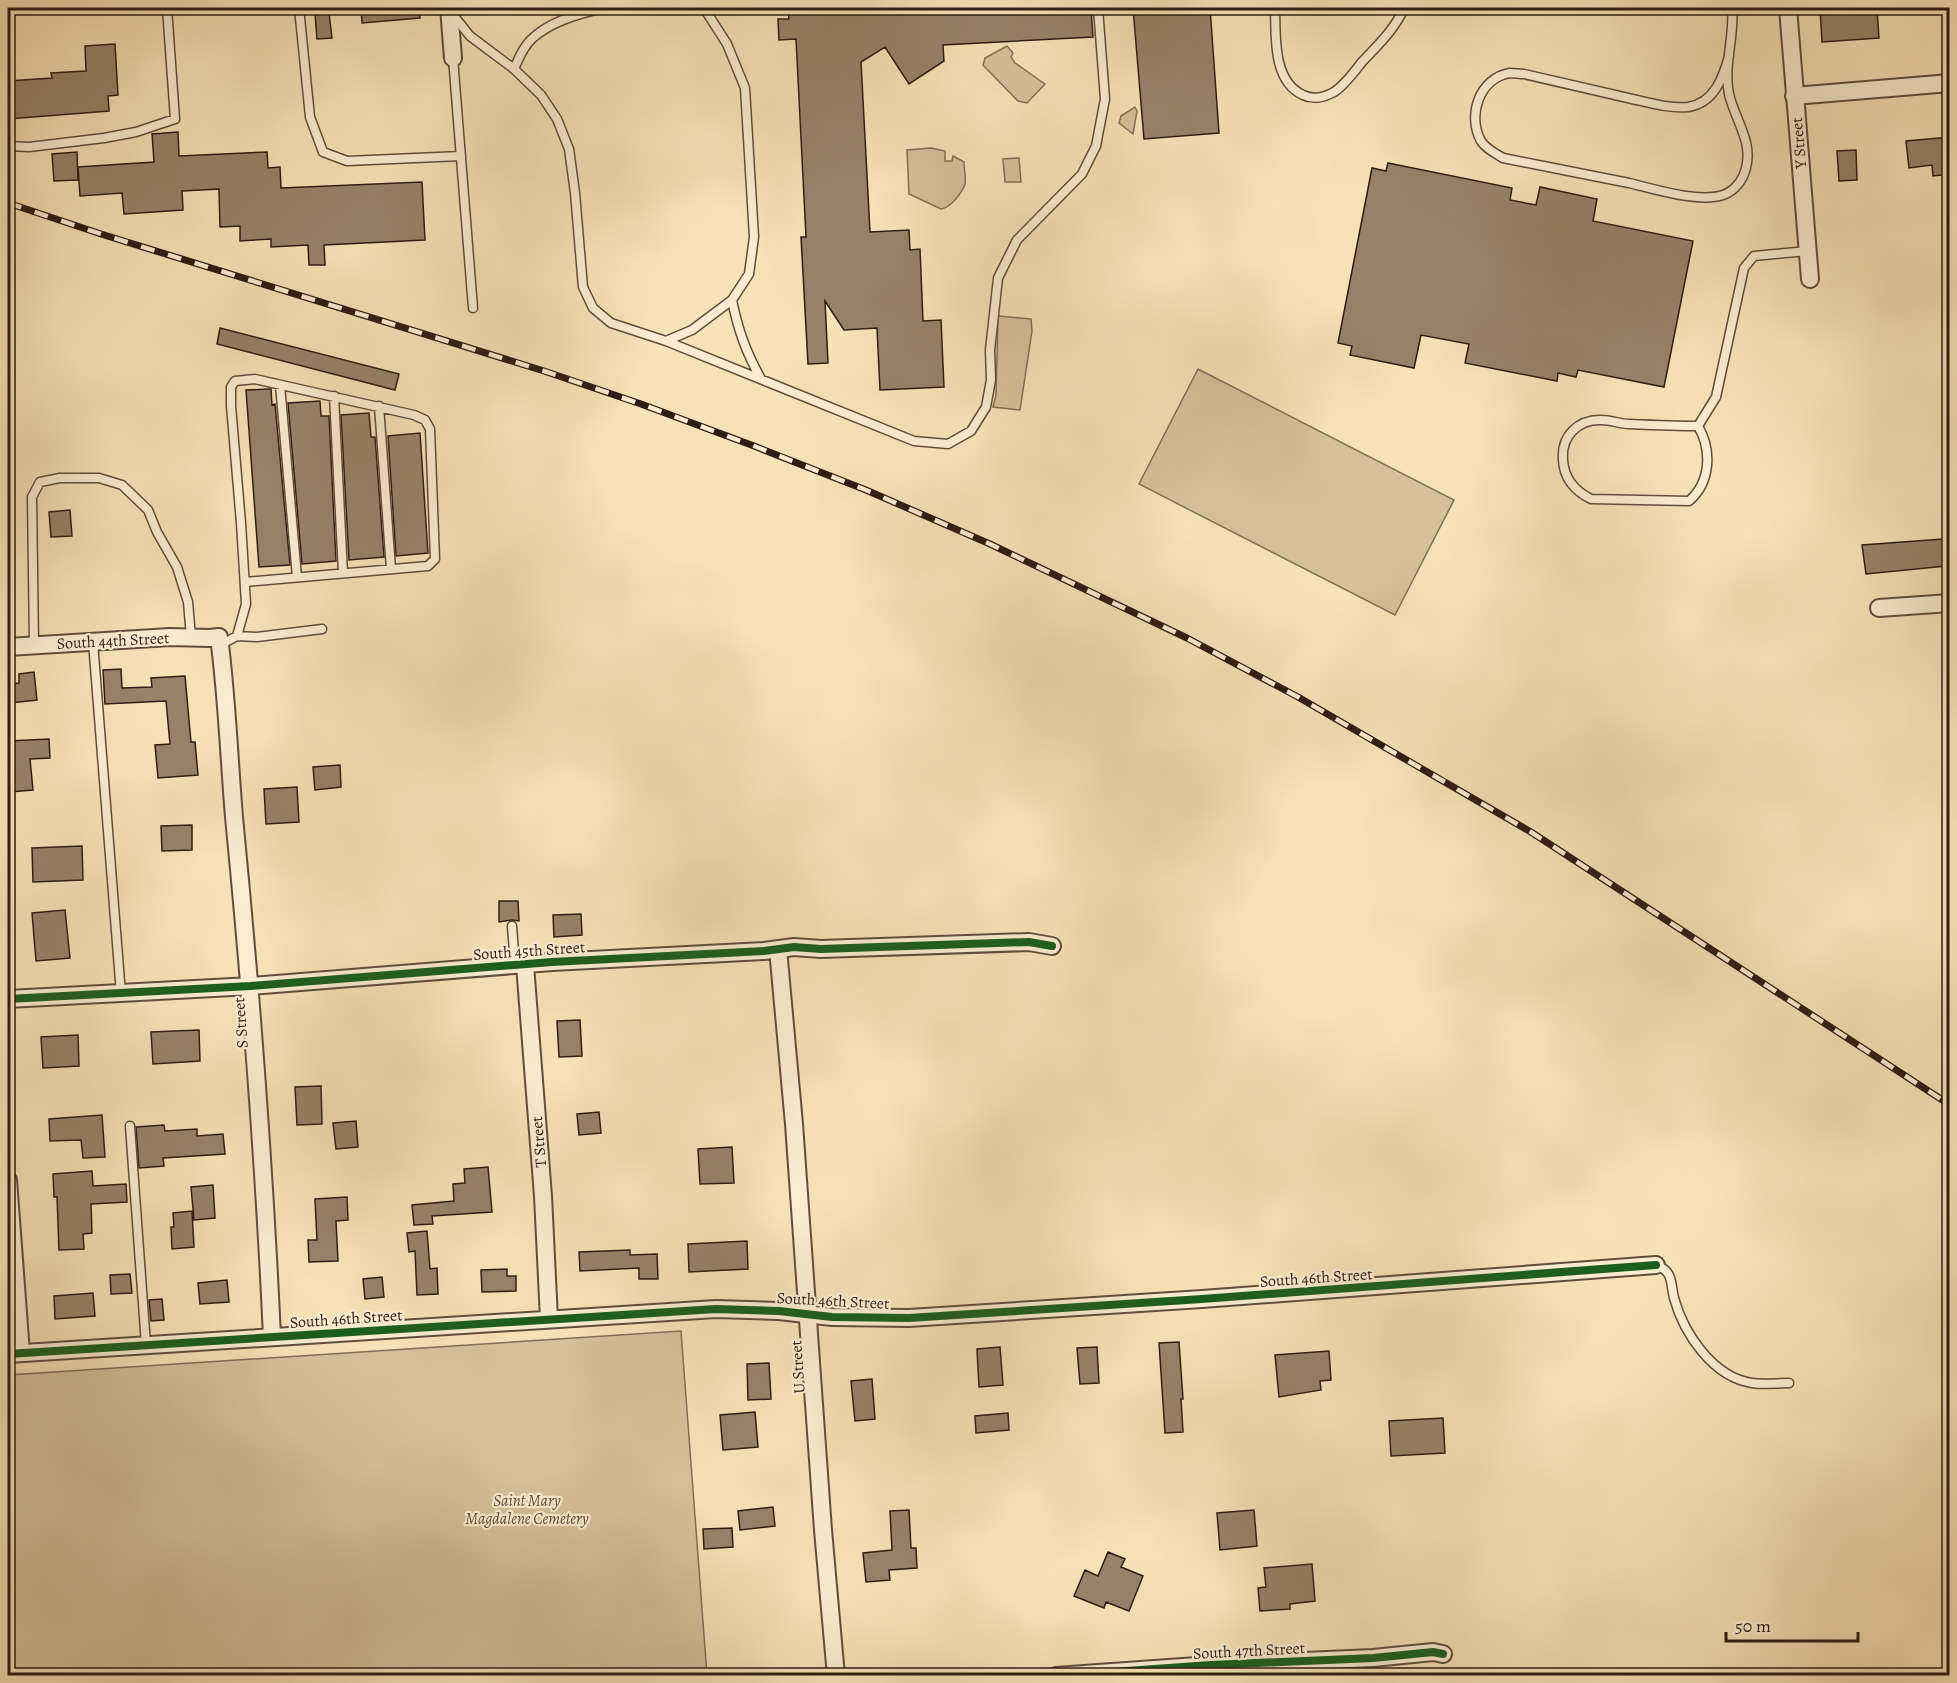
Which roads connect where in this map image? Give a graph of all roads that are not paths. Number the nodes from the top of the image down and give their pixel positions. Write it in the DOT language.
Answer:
graph roads {
  1 [pos="167,8"];
  2 [pos="299,8"];
  3 [pos="604,8"];
  4 [pos="704,8"];
  5 [pos="1098,8"];
  6 [pos="1275,8"];
  7 [pos="1404,8"];
  8 [pos="1732,8"];
  9 [pos="1788,8"];
  10 [pos="449,9"];
  11 [pos="1729,56"];
  12 [pos="453,58"];
  13 [pos="514,69"];
  14 [pos="1950,83"];
  15 [pos="1794,96"];
  16 [pos="8,146"];
  17 [pos="461,156"];
  18 [pos="1808,250"];
  19 [pos="1810,279"];
  20 [pos="732,300"];
  21 [pos="473,308"];
  22 [pos="666,341"];
  23 [pos="761,380"];
  24 [pos="280,385"];
  25 [pos="334,396"];
  26 [pos="379,406"];
  27 [pos="1698,426"];
  28 [pos="391,569"];
  29 [pos="343,573"];
  30 [pos="297,577"];
  31 [pos="245,582"];
  32 [pos="1950,603"];
  33 [pos="1879,608"];
  34 [pos="322,629"];
  35 [pos="237,636"];
  36 [pos="191,637"];
  37 [pos="219,641"];
  38 [pos="93,642"];
  39 [pos="34,645"];
  40 [pos="8,647"];
  41 [pos="512,926"];
  42 [pos="1052,946"];
  43 [pos="778,949"];
  44 [pos="520,965"];
  45 [pos="251,986"];
  46 [pos="121,994"];
  47 [pos="8,999"];
  48 [pos="130,1126"];
  49 [pos="8,1180"];
  50 [pos="1656,1265"];
  51 [pos="807,1314"];
  52 [pos="549,1319"];
  53 [pos="272,1337"];
  54 [pos="146,1345"];
  55 [pos="14,1353"];
  56 [pos="1789,1383"];
  57 [pos="1443,1654"];
  58 [pos="836,1676"];
  59 [pos="1056,1676"];
  1 -- 16 [label="lane"];
  2 -- 17 [label="lane"];
  3 -- 13 [label="lane"];
  4 -- 20 [label="lane"];
  5 -- 23 [label="lane"];
  6 -- 7 [label="lane"];
  8 -- 11 [label="lane"];
  9 -- 15 [label="street, Y Street"];
  10 -- 12 [label="street"];
  10 -- 13 [label="lane"];
  11 -- 11 [label="lane"];
  12 -- 17 [label="lane"];
  13 -- 22 [label="lane"];
  14 -- 15 [label="street"];
  15 -- 18 [label="street, Y Street"];
  17 -- 21 [label="lane"];
  18 -- 19 [label="street, Y Street"];
  18 -- 27 [label="lane"];
  20 -- 22 [label="lane"];
  20 -- 23 [label="lane"];
  22 -- 23 [label="lane"];
  24 -- 25 [label="lane"];
  24 -- 30 [label="lane"];
  24 -- 31 [label="lane"];
  25 -- 26 [label="lane"];
  25 -- 29 [label="lane"];
  26 -- 28 [label="lane"];
  26 -- 28 [label="lane"];
  27 -- 27 [label="lane"];
  28 -- 29 [label="lane"];
  29 -- 30 [label="lane"];
  30 -- 31 [label="lane"];
  31 -- 35 [label="lane"];
  32 -- 33 [label="street"];
  34 -- 35 [label="lane"];
  35 -- 37 [label="lane"];
  36 -- 37 [label="street, South 44th Street"];
  36 -- 38 [label="street, South 44th Street"];
  36 -- 39 [label="lane"];
  37 -- 45 [label="street, S Street"];
  38 -- 39 [label="street, South 44th Street"];
  38 -- 46 [label="lane"];
  39 -- 40 [label="street, South 44th Street"];
  41 -- 44 [label="lane"];
  42 -- 43 [label="street, South 45th Street"];
  43 -- 44 [label="street, South 45th Street"];
  43 -- 51 [label="street, U Street"];
  44 -- 45 [label="street, South 45th Street"];
  44 -- 52 [label="street, T Street"];
  45 -- 46 [label="street, South 45th Street"];
  45 -- 53 [label="street, S Street"];
  46 -- 47 [label="street, South 45th Street"];
  48 -- 54 [label="lane"];
  49 -- 55 [label="street"];
  50 -- 51 [label="street, South 46th Street"];
  50 -- 56 [label="lane"];
  51 -- 52 [label="street, South 46th Street"];
  51 -- 58 [label="street, U Street"];
  52 -- 53 [label="street, South 46th Street"];
  53 -- 54 [label="street, South 46th Street"];
  54 -- 55 [label="street, South 46th Street"];
  57 -- 59 [label="street, South 47th Street"];
}
